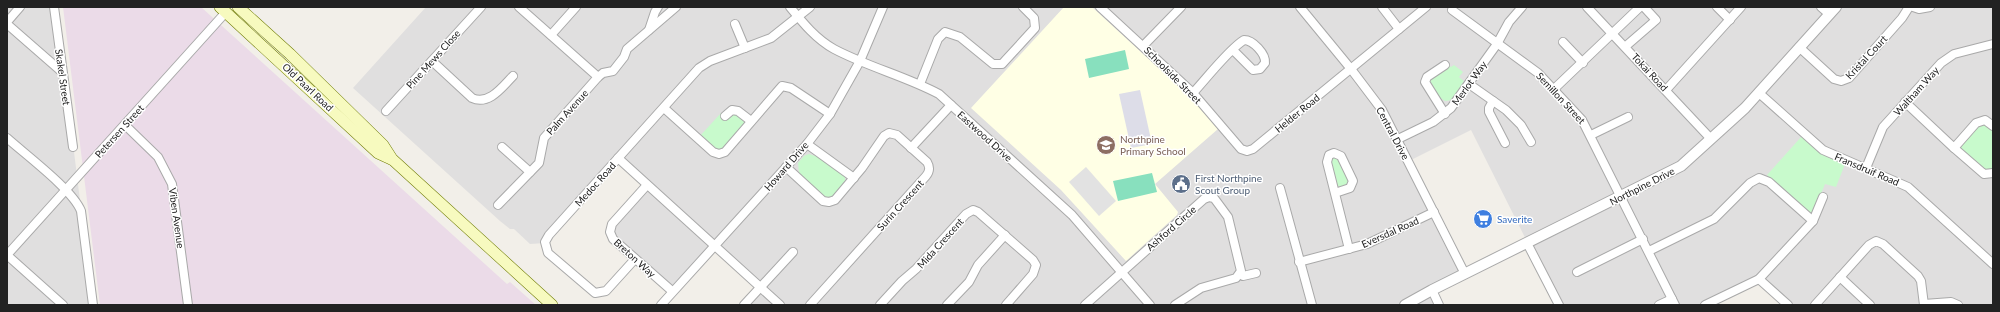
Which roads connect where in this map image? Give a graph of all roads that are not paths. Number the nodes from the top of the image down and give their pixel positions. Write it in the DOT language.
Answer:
graph roads {
  1 [pos="20,7"];
  2 [pos="54,7"];
  3 [pos="238,7"];
  4 [pos="481,7"];
  5 [pos="519,7"];
  6 [pos="576,7"];
  7 [pos="658,7"];
  8 [pos="790,7"];
  9 [pos="810,7"];
  10 [pos="883,7"];
  11 [pos="1023,7"];
  12 [pos="1100,7"];
  13 [pos="1181,7"];
  14 [pos="1300,7"];
  15 [pos="1382,7"];
  16 [pos="1426,7"];
  17 [pos="1522,7"];
  18 [pos="1587,7"];
  19 [pos="1640,7"];
  20 [pos="1644,7"];
  21 [pos="1717,7"];
  22 [pos="1742,7"];
  23 [pos="1821,7"];
  24 [pos="1909,7"];
  25 [pos="1913,7"];
  26 [pos="1930,7"];
  27 [pos="225,9"];
  28 [pos="671,9"];
  29 [pos="1452,10"];
  30 [pos="1833,11"];
  31 [pos="798,17"];
  32 [pos="1730,20"];
  33 [pos="7,23"];
  34 [pos="735,24"];
  35 [pos="649,30"];
  36 [pos="1399,30"];
  37 [pos="1614,33"];
  38 [pos="551,35"];
  39 [pos="1563,42"];
  40 [pos="1497,44"];
  41 [pos="1993,44"];
  42 [pos="1143,46"];
  43 [pos="1626,46"];
  44 [pos="1800,47"];
  45 [pos="745,48"];
  46 [pos="1233,50"];
  47 [pos="432,61"];
  48 [pos="860,61"];
  49 [pos="1583,63"];
  50 [pos="1444,64"];
  51 [pos="1351,69"];
  52 [pos="62,72"];
  53 [pos="513,76"];
  54 [pos="598,77"];
  55 [pos="920,84"];
  56 [pos="1469,84"];
  57 [pos="1554,89"];
  58 [pos="1666,90"];
  59 [pos="1758,92"];
  60 [pos="1193,93"];
  61 [pos="1493,101"];
  62 [pos="1905,102"];
  63 [pos="951,105"];
  64 [pos="664,108"];
  65 [pos="386,111"];
  66 [pos="830,114"];
  67 [pos="1445,114"];
  68 [pos="725,116"];
  69 [pos="1628,117"];
  70 [pos="751,121"];
  71 [pos="125,125"];
  72 [pos="1993,126"];
  73 [pos="1591,135"];
  74 [pos="7,138"];
  75 [pos="1398,139"];
  76 [pos="1711,139"];
  77 [pos="1531,142"];
  78 [pos="1505,143"];
  79 [pos="807,144"];
  80 [pos="73,147"];
  81 [pos="502,147"];
  82 [pos="912,148"];
  83 [pos="1954,148"];
  84 [pos="1241,149"];
  85 [pos="618,158"];
  86 [pos="392,159"];
  87 [pos="786,167"];
  88 [pos="1866,168"];
  89 [pos="530,172"];
  90 [pos="1993,173"];
  91 [pos="854,178"];
  92 [pos="647,185"];
  93 [pos="1280,188"];
  94 [pos="66,190"];
  95 [pos="1335,193"];
  96 [pos="1621,197"];
  97 [pos="1823,197"];
  98 [pos="498,205"];
  99 [pos="1434,212"];
  100 [pos="1813,221"];
  101 [pos="1004,235"];
  102 [pos="1643,239"];
  103 [pos="1527,243"];
  104 [pos="715,246"];
  105 [pos="1349,249"];
  106 [pos="1649,251"];
  107 [pos="793,252"];
  108 [pos="7,255"];
  109 [pos="635,259"];
  110 [pos="1299,262"];
  111 [pos="1993,264"];
  112 [pos="1121,272"];
  113 [pos="1577,272"];
  114 [pos="1256,273"];
  115 [pos="1240,274"];
  116 [pos="1465,274"];
  117 [pos="1840,277"];
  118 [pos="1759,279"];
  119 [pos="760,287"];
  120 [pos="1432,290"];
  121 [pos="672,291"];
  122 [pos="1674,302"];
  123 [pos="1924,304"];
  124 [pos="63,305"];
  125 [pos="93,305"];
  126 [pos="188,305"];
  127 [pos="552,305"];
  128 [pos="661,305"];
  129 [pos="744,305"];
  130 [pos="780,305"];
  131 [pos="810,305"];
  132 [pos="880,305"];
  133 [pos="947,305"];
  134 [pos="1006,305"];
  135 [pos="1085,305"];
  136 [pos="1150,305"];
  137 [pos="1174,305"];
  138 [pos="1312,305"];
  139 [pos="1405,305"];
  140 [pos="1439,305"];
  141 [pos="1559,305"];
  142 [pos="1659,305"];
  143 [pos="1705,305"];
  144 [pos="1788,305"];
  145 [pos="1815,305"];
  146 [pos="1870,305"];
  147 [pos="1958,305"];
  1 -- 33 [label="street"];
  2 -- 52 [label="street, Skakel Street"];
  3 -- 86 [label="main road, Old Paarl Road"];
  4 -- 47 [label="street, Pine Mews Close"];
  5 -- 38 [label="street"];
  6 -- 38 [label="street"];
  7 -- 35 [label="street"];
  8 -- 31 [label="street, Eastwood Drive"];
  9 -- 31 [label="street, Medoc Road"];
  10 -- 48 [label="street, Howard Drive"];
  11 -- 55 [label="street"];
  12 -- 42 [label="street, Schoolside Street"];
  13 -- 42 [label="street"];
  14 -- 51 [label="street, Central Drive"];
  15 -- 36 [label="street"];
  16 -- 36 [label="street, Helder Road"];
  17 -- 40 [label="street, Merlot Way"];
  18 -- 37 [label="street, Tokai Road"];
  19 -- 37 [label="street"];
  20 -- 43 [label="street"];
  21 -- 32 [label="street"];
  22 -- 32 [label="street"];
  23 -- 30 [label="street"];
  24 -- 44 [label="street, Kristal Court"];
  25 -- 26 [label="street"];
  27 -- 71 [label="street, Petersen Street"];
  27 -- 86 [label="main road, Old Paarl Road"];
  28 -- 35 [label="street, Palm Avenue"];
  29 -- 40 [label="street, Semillon Street"];
  30 -- 44 [label="street, Northpine Drive"];
  31 -- 45 [label="street, Medoc Road"];
  31 -- 48 [label="street, Eastwood Drive"];
  32 -- 58 [label="street"];
  33 -- 52 [label="street"];
  34 -- 45 [label="street"];
  35 -- 54 [label="street, Palm Avenue"];
  36 -- 51 [label="street, Helder Road"];
  37 -- 43 [label="street, Tokai Road"];
  37 -- 49 [label="street"];
  38 -- 54 [label="street"];
  39 -- 49 [label="street"];
  40 -- 56 [label="street, Merlot Way"];
  40 -- 57 [label="street, Semillon Street"];
  41 -- 62 [label="street, Waltham Way"];
  42 -- 60 [label="street, Schoolside Street"];
  43 -- 58 [label="street, Tokai Road"];
  44 -- 59 [label="street, Northpine Drive"];
  45 -- 64 [label="street, Medoc Road"];
  46 -- 60 [label="street"];
  47 -- 53 [label="street"];
  47 -- 65 [label="street, Pine Mews Close"];
  48 -- 55 [label="street, Eastwood Drive"];
  48 -- 66 [label="street, Howard Drive"];
  49 -- 57 [label="street"];
  50 -- 67 [label="street"];
  51 -- 75 [label="street, Central Drive"];
  51 -- 84 [label="street, Helder Road"];
  52 -- 80 [label="street, Skakel Street"];
  54 -- 89 [label="street, Palm Avenue"];
  55 -- 63 [label="street, Eastwood Drive"];
  56 -- 61 [label="street"];
  56 -- 67 [label="street, Merlot Way"];
  57 -- 73 [label="street, Semillon Street"];
  58 -- 76 [label="street, Tokai Road"];
  59 -- 76 [label="street, Northpine Drive"];
  59 -- 88 [label="street, Fransdruif Road"];
  60 -- 84 [label="street, Schoolside Street"];
  61 -- 77 [label="street"];
  61 -- 78 [label="street"];
  62 -- 83 [label="street"];
  62 -- 88 [label="street, Waltham Way"];
  63 -- 82 [label="street"];
  63 -- 112 [label="street, Eastwood Drive"];
  64 -- 70 [label="street"];
  64 -- 85 [label="street, Medoc Road"];
  66 -- 70 [label="street"];
  66 -- 79 [label="street, Howard Drive"];
  67 -- 75 [label="street, Merlot Way"];
  68 -- 70 [label="street"];
  69 -- 73 [label="street"];
  71 -- 94 [label="street, Petersen Street"];
  71 -- 126 [label="street, Viben Avenue"];
  72 -- 83 [label="street"];
  73 -- 96 [label="street, Semillon Street"];
  74 -- 94 [label="street"];
  75 -- 99 [label="street, Central Drive"];
  76 -- 96 [label="street, Northpine Drive"];
  79 -- 87 [label="street, Howard Drive"];
  79 -- 91 [label="street"];
  81 -- 89 [label="street"];
  82 -- 91 [label="street, Surin Crescent"];
  82 -- 131 [label="street, Surin Crescent"];
  83 -- 90 [label="street"];
  85 -- 92 [label="street"];
  85 -- 109 [label="street, Medoc Road"];
  86 -- 127 [label="main road, Old Paarl Road"];
  87 -- 91 [label="street"];
  87 -- 104 [label="street, Howard Drive"];
  88 -- 111 [label="street, Fransdruif Road"];
  89 -- 98 [label="street, Palm Avenue"];
  92 -- 104 [label="street"];
  92 -- 109 [label="street, Breton Way"];
  93 -- 110 [label="street"];
  94 -- 108 [label="street, Petersen Street"];
  94 -- 125 [label="street"];
  95 -- 95 [label="street"];
  95 -- 105 [label="street"];
  96 -- 102 [label="street, Semillon Street"];
  96 -- 103 [label="street, Northpine Drive"];
  97 -- 100 [label="street"];
  99 -- 105 [label="street, Eversdal Road"];
  99 -- 116 [label="street, Central Drive"];
  100 -- 106 [label="street"];
  100 -- 118 [label="street"];
  101 -- 132 [label="street, Mida Crescent"];
  101 -- 133 [label="street"];
  101 -- 134 [label="street, Mida Crescent"];
  102 -- 106 [label="street, Semillon Street"];
  102 -- 113 [label="street"];
  103 -- 116 [label="street, Northpine Drive"];
  103 -- 141 [label="street"];
  104 -- 119 [label="street"];
  104 -- 121 [label="street, Howard Drive"];
  105 -- 110 [label="street, Eversdal Road"];
  106 -- 122 [label="street, Semillon Street"];
  107 -- 119 [label="street"];
  108 -- 124 [label="street"];
  109 -- 121 [label="street, Breton Way"];
  110 -- 138 [label="street"];
  112 -- 115 [label="street, Ashford Circle"];
  112 -- 135 [label="street"];
  112 -- 136 [label="street, Eastwood Drive"];
  114 -- 115 [label="street"];
  115 -- 137 [label="street"];
  116 -- 120 [label="street, Northpine Drive"];
  117 -- 123 [label="street"];
  117 -- 145 [label="street"];
  117 -- 146 [label="street"];
  118 -- 143 [label="street"];
  118 -- 144 [label="street"];
  119 -- 129 [label="street"];
  119 -- 130 [label="street"];
  120 -- 139 [label="street, Northpine Drive"];
  120 -- 140 [label="street"];
  121 -- 128 [label="street, Howard Drive"];
  122 -- 142 [label="street"];
  123 -- 147 [label="street"];
}
